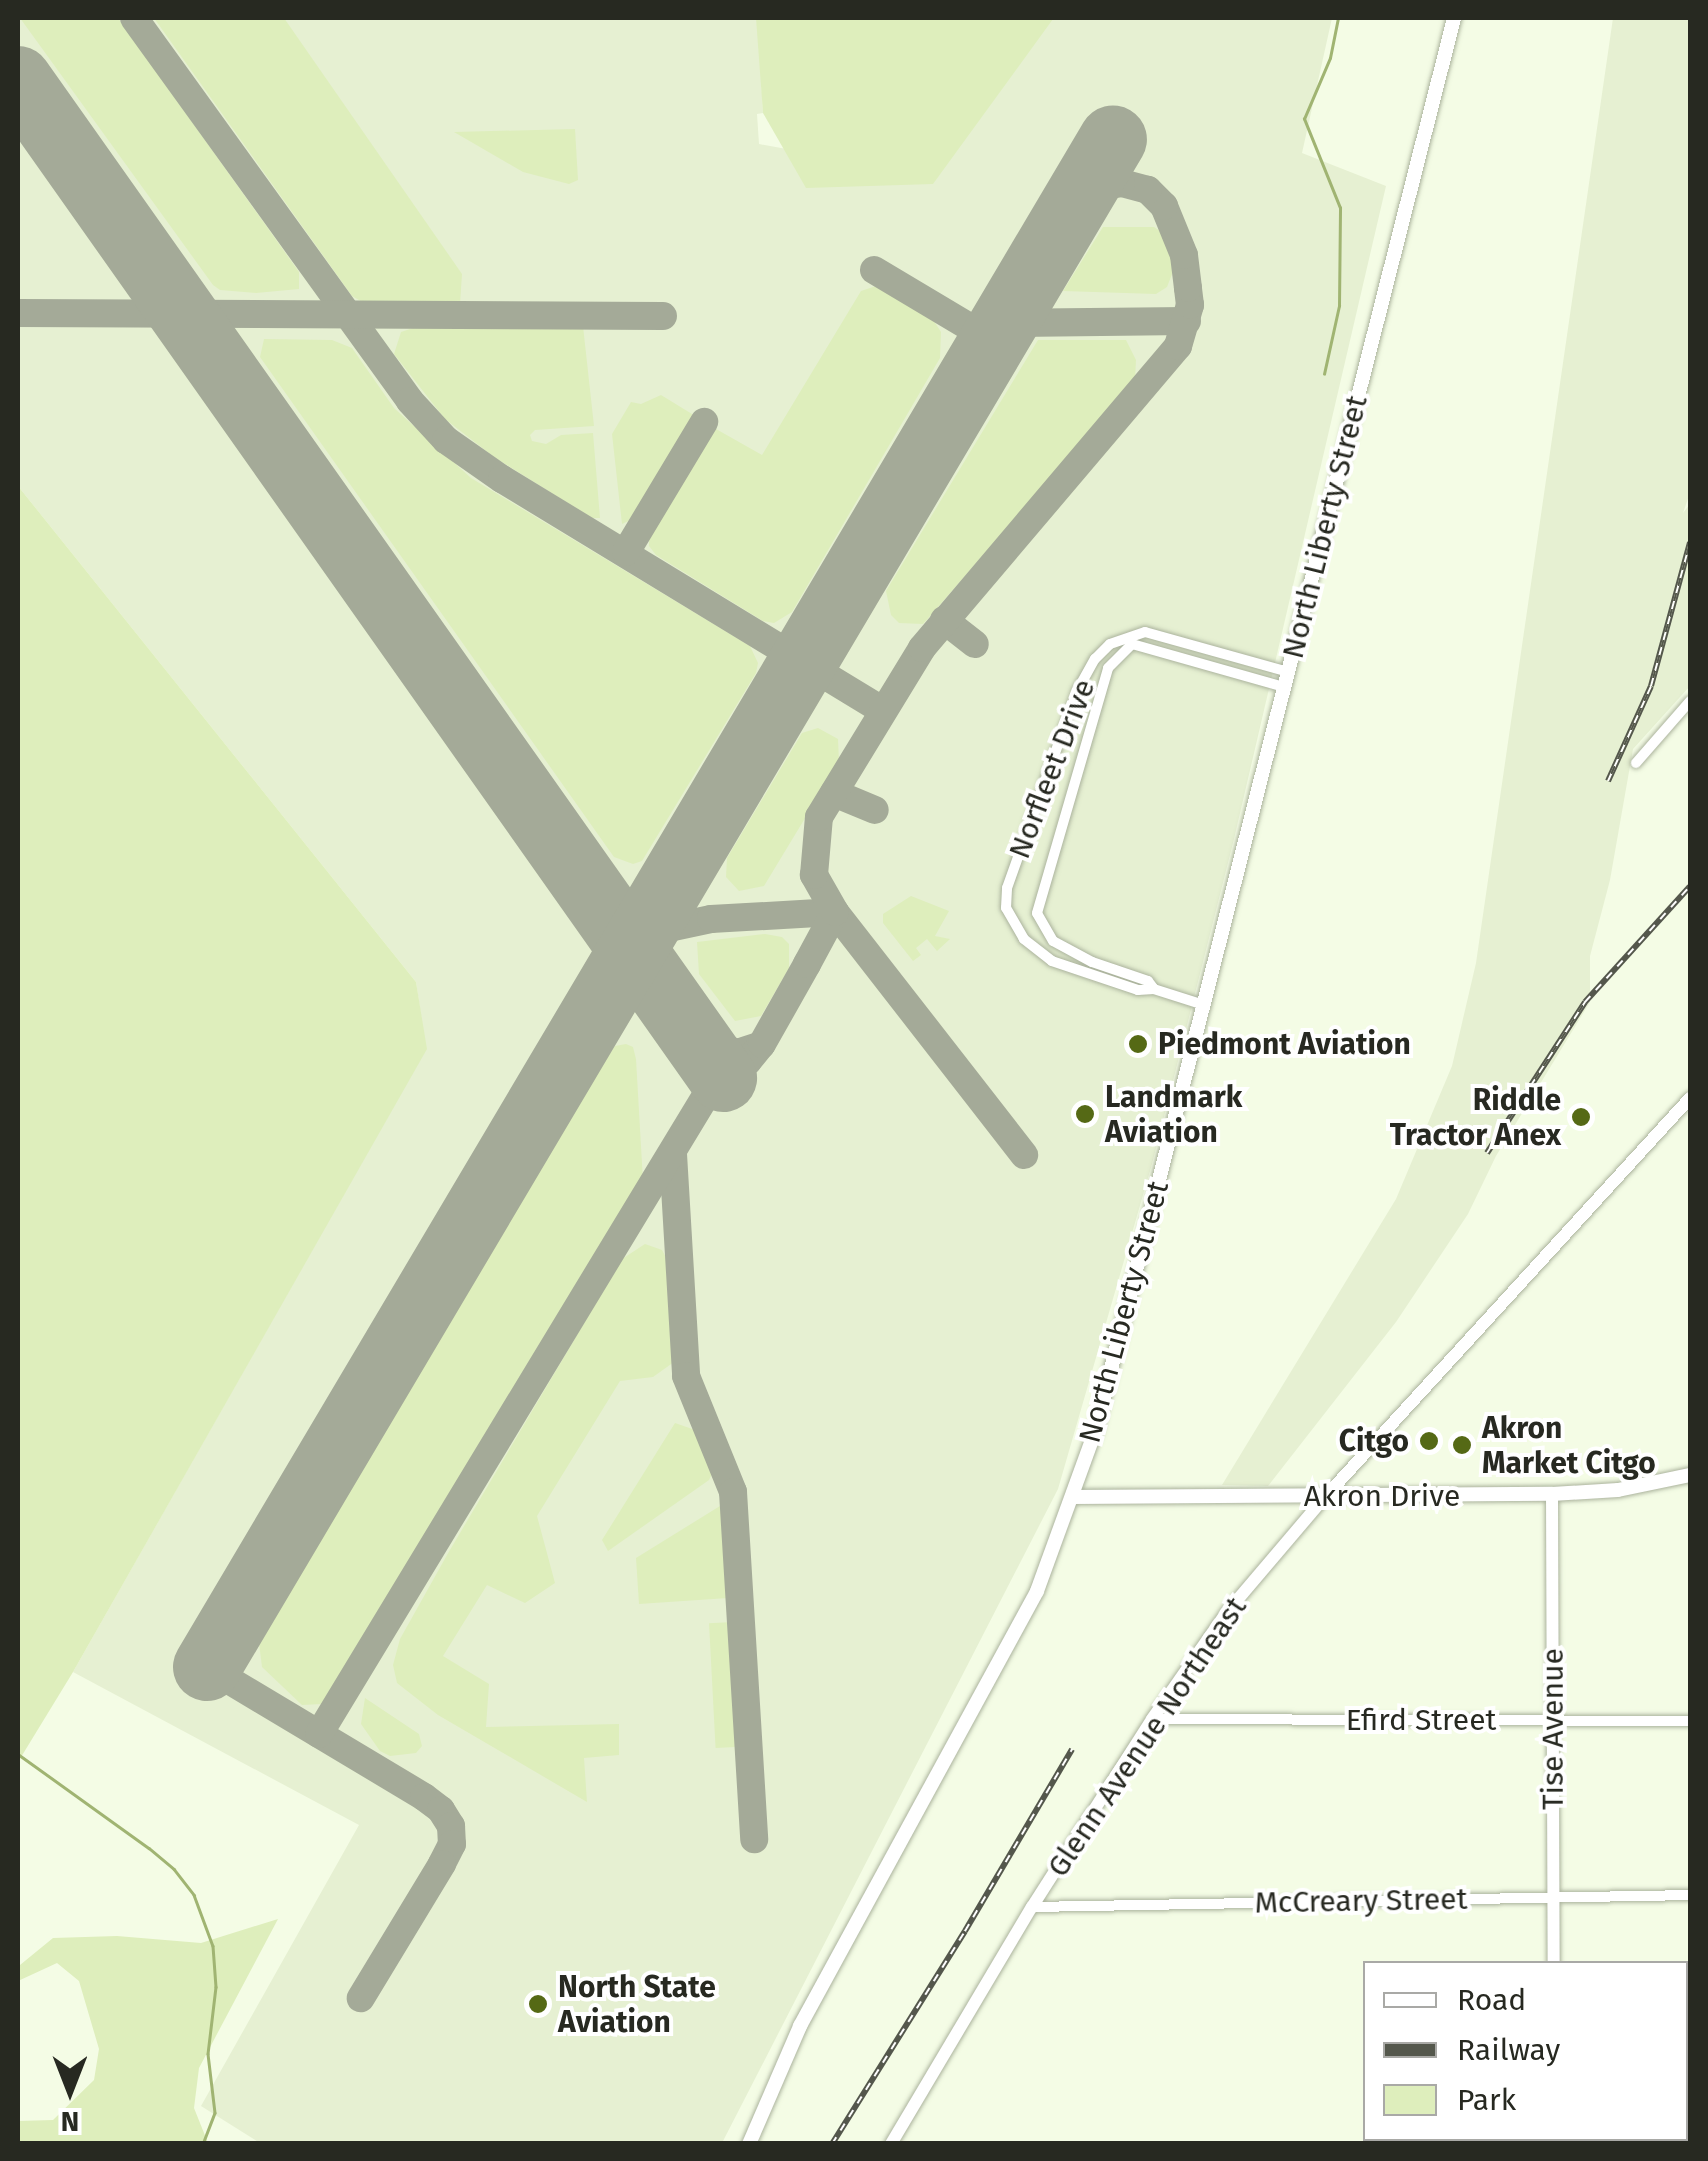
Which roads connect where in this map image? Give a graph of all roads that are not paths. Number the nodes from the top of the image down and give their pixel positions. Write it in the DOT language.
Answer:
graph roads {
  1 [pos="1454,18"];
  2 [pos="1150,633"];
  3 [pos="1147,646"];
  4 [pos="1231,656"];
  5 [pos="1228,670"];
  6 [pos="1286,680"];
  7 [pos="1690,701"];
  8 [pos="1636,762"];
  9 [pos="1154,989"];
  10 [pos="1204,1005"];
  11 [pos="1690,1098"];
  12 [pos="1690,1475"];
  13 [pos="1552,1494"];
  14 [pos="1072,1497"];
  15 [pos="1325,1497"];
  16 [pos="1152,1719"];
  17 [pos="1552,1720"];
  18 [pos="1690,1721"];
  19 [pos="1690,1895"];
  20 [pos="1554,1897"];
  21 [pos="1032,1907"];
  22 [pos="1554,1961"];
  23 [pos="750,2144"];
  24 [pos="891,2144"];
  1 -- 6 [label="main road, North Liberty Street"];
  2 -- 3 [label="street"];
  2 -- 4 [label="street"];
  2 -- 9 [label="street, Norfleet Drive"];
  3 -- 5 [label="street"];
  3 -- 9 [label="street, Norfleet Drive"];
  4 -- 5 [label="street"];
  4 -- 6 [label="street"];
  5 -- 6 [label="street"];
  6 -- 10 [label="main road, North Liberty Street"];
  7 -- 8 [label="street"];
  9 -- 10 [label="street, Norfleet Drive"];
  10 -- 14 [label="main road, North Liberty Street"];
  11 -- 15 [label="street, Glenn Avenue Northeast"];
  12 -- 13 [label="main road, Akron Drive"];
  13 -- 15 [label="main road, Akron Drive"];
  13 -- 17 [label="street, Tise Avenue"];
  14 -- 15 [label="main road, Akron Drive"];
  14 -- 23 [label="main road, North Liberty Street"];
  15 -- 16 [label="street, Glenn Avenue Northeast"];
  16 -- 17 [label="street, Efird Street"];
  16 -- 21 [label="street, Glenn Avenue Northeast"];
  17 -- 18 [label="street, Efird Street"];
  17 -- 20 [label="street, Tise Avenue"];
  19 -- 20 [label="street, McCreary Street"];
  20 -- 21 [label="street, McCreary Street"];
  20 -- 22 [label="street, Tise Avenue"];
  21 -- 24 [label="street, Glenn Avenue Northeast"];
}
